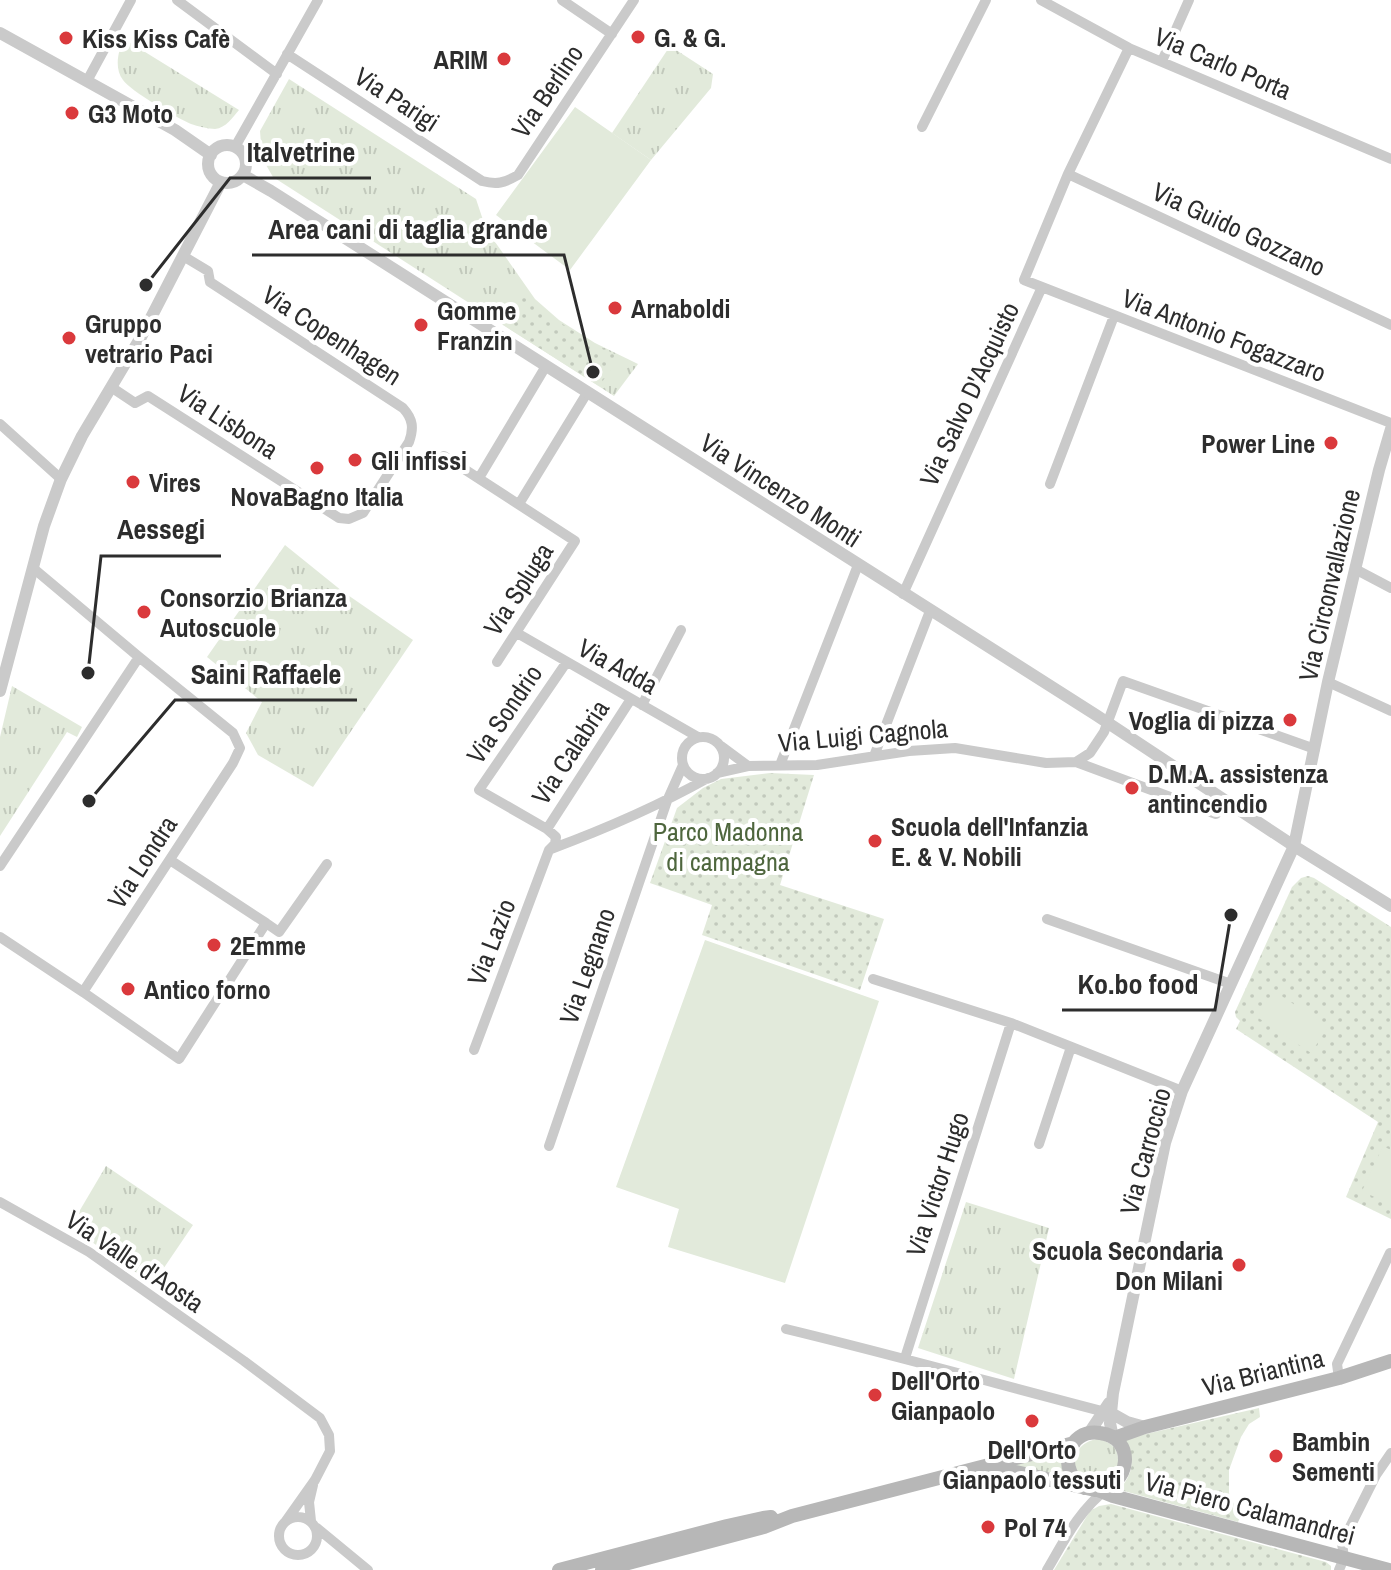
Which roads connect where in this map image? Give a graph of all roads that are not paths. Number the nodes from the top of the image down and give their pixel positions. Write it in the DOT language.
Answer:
graph roads {
  1 [pos="131,0"];
  2 [pos="177,0"];
  3 [pos="318,0"];
  4 [pos="562,0"];
  5 [pos="634,0"];
  6 [pos="986,0"];
  7 [pos="1041,0"];
  8 [pos="1189,0"];
  9 [pos="0,33"];
  10 [pos="612,34"];
  11 [pos="1129,48"];
  12 [pos="287,54"];
  13 [pos="1162,61"];
  14 [pos="277,74"];
  15 [pos="87,81"];
  16 [pos="922,127"];
  17 [pos="235,147"];
  18 [pos="211,155"];
  19 [pos="1391,159"];
  20 [pos="1068,174"];
  21 [pos="243,175"];
  22 [pos="482,181"];
  23 [pos="221,182"];
  24 [pos="183,256"];
  25 [pos="1042,287"];
  26 [pos="1114,316"];
  27 [pos="1391,325"];
  28 [pos="546,366"];
  29 [pos="111,387"];
  30 [pos="587,393"];
  31 [pos="1391,423"];
  32 [pos="0,424"];
  33 [pos="1391,429"];
  34 [pos="444,456"];
  35 [pos="1379,470"];
  36 [pos="1391,476"];
  37 [pos="479,478"];
  38 [pos="61,479"];
  39 [pos="1050,484"];
  40 [pos="519,504"];
  41 [pos="321,507"];
  42 [pos="858,565"];
  43 [pos="33,568"];
  44 [pos="1355,569"];
  45 [pos="1391,588"];
  46 [pos="903,594"];
  47 [pos="930,611"];
  48 [pos="681,630"];
  49 [pos="517,633"];
  50 [pos="139,657"];
  51 [pos="497,662"];
  52 [pos="566,663"];
  53 [pos="1328,682"];
  54 [pos="0,691"];
  55 [pos="631,699"];
  56 [pos="642,705"];
  57 [pos="1391,711"];
  58 [pos="1107,722"];
  59 [pos="698,737"];
  60 [pos="720,746"];
  61 [pos="1315,749"];
  62 [pos="874,756"];
  63 [pos="1076,762"];
  64 [pos="683,765"];
  65 [pos="780,765"];
  66 [pos="748,766"];
  67 [pos="713,775"];
  68 [pos="667,801"];
  69 [pos="1216,814"];
  70 [pos="547,829"];
  71 [pos="1294,846"];
  72 [pos="549,850"];
  73 [pos="170,860"];
  74 [pos="327,864"];
  75 [pos="0,866"];
  76 [pos="1391,906"];
  77 [pos="1047,919"];
  78 [pos="266,923"];
  79 [pos="0,937"];
  80 [pos="873,979"];
  81 [pos="1231,984"];
  82 [pos="83,992"];
  83 [pos="1011,1023"];
  84 [pos="1071,1047"];
  85 [pos="474,1050"];
  86 [pos="1182,1091"];
  87 [pos="1039,1144"];
  88 [pos="549,1146"];
  89 [pos="0,1202"];
  90 [pos="1390,1253"];
  91 [pos="786,1329"];
  92 [pos="905,1358"];
  93 [pos="1391,1361"];
  94 [pos="1338,1371"];
  95 [pos="1077,1406"];
  96 [pos="1108,1412"];
  97 [pos="1145,1427"];
  98 [pos="1092,1429"];
  99 [pos="1114,1438"];
  100 [pos="1074,1443"];
  101 [pos="1391,1453"];
  102 [pos="966,1471"];
  103 [pos="315,1480"];
  104 [pos="1099,1489"];
  105 [pos="792,1516"];
  106 [pos="286,1521"];
  107 [pos="313,1524"];
  108 [pos="311,1550"];
  109 [pos="345,1551"];
  110 [pos="1341,1564"];
  111 [pos="368,1570"];
  112 [pos="559,1570"];
  113 [pos="602,1570"];
  114 [pos="1047,1570"];
  115 [pos="1389,1570"];
  1 -- 15 [label="street"];
  2 -- 14 [label="street"];
  3 -- 12 [label="street"];
  4 -- 10 [label="street"];
  5 -- 10 [label="street, Via Berlino"];
  6 -- 16 [label="street"];
  7 -- 11 [label="street, Via Carlo Porta"];
  8 -- 13 [label="street"];
  9 -- 15 [label="street"];
  10 -- 22 [label="street, Via Berlino"];
  11 -- 13 [label="street, Via Carlo Porta"];
  11 -- 20 [label="street, Via Salvo D'Acquisto"];
  12 -- 14 [label="street"];
  12 -- 22 [label="street, Via Parigi"];
  13 -- 19 [label="street, Via Carlo Porta"];
  14 -- 17 [label="street"];
  15 -- 18 [label="street"];
  17 -- 18 [label="street"];
  17 -- 21 [label="street"];
  18 -- 23 [label="street"];
  20 -- 25 [label="street, Via Salvo D'Acquisto"];
  20 -- 27 [label="street, Via Guido Gozzano"];
  21 -- 23 [label="street"];
  21 -- 28 [label="street, Via Vincenzo Monti"];
  23 -- 24 [label="street"];
  24 -- 29 [label="street"];
  24 -- 41 [label="street, Via Copenhagen"];
  25 -- 26 [label="street, Via Antonio Fogazzaro"];
  25 -- 46 [label="street, Via Salvo D'Acquisto"];
  26 -- 31 [label="street, Via Antonio Fogazzaro"];
  26 -- 39 [label="street"];
  28 -- 30 [label="street, Via Vincenzo Monti"];
  28 -- 37 [label="street"];
  29 -- 38 [label="street"];
  29 -- 41 [label="street, Via Lisbona"];
  30 -- 40 [label="street"];
  30 -- 42 [label="street, Via Vincenzo Monti"];
  32 -- 38 [label="street"];
  33 -- 35 [label="street, Via Circonvallazione"];
  34 -- 37 [label="street"];
  35 -- 36 [label="street"];
  35 -- 44 [label="street, Via Circonvallazione"];
  37 -- 40 [label="street"];
  38 -- 43 [label="street"];
  40 -- 49 [label="street, Via Spluga"];
  42 -- 46 [label="street, Via Vincenzo Monti"];
  42 -- 65 [label="street"];
  43 -- 50 [label="street"];
  43 -- 54 [label="street"];
  44 -- 45 [label="street"];
  44 -- 53 [label="street, Via Circonvallazione"];
  46 -- 47 [label="street, Via Vincenzo Monti"];
  47 -- 58 [label="street, Via Vincenzo Monti"];
  47 -- 62 [label="street"];
  48 -- 56 [label="street"];
  49 -- 51 [label="street, Via Spluga"];
  49 -- 52 [label="street, Via Adda"];
  50 -- 73 [label="street, Via Londra"];
  50 -- 75 [label="street"];
  52 -- 55 [label="street, Via Adda"];
  52 -- 70 [label="street, Via Sondrio"];
  53 -- 57 [label="street"];
  53 -- 61 [label="street, Via Circonvallazione"];
  55 -- 56 [label="street, Via Adda"];
  55 -- 70 [label="street, Via Calabria"];
  56 -- 59 [label="street, Via Adda"];
  58 -- 61 [label="street"];
  58 -- 63 [label="street"];
  58 -- 71 [label="street, Via Vincenzo Monti"];
  59 -- 60 [label="street"];
  59 -- 64 [label="street"];
  60 -- 66 [label="street, Via Luigi Cagnola"];
  60 -- 67 [label="street"];
  61 -- 71 [label="street, Via Circonvallazione"];
  62 -- 63 [label="street, Via Luigi Cagnola"];
  62 -- 65 [label="street, Via Luigi Cagnola"];
  63 -- 69 [label="street, Via Luigi Cagnola"];
  64 -- 67 [label="street"];
  64 -- 68 [label="street, Via Legnano"];
  65 -- 66 [label="street, Via Luigi Cagnola"];
  66 -- 67 [label="street, Via Luigi Cagnola"];
  67 -- 68 [label="street, Via Luigi Cagnola"];
  68 -- 72 [label="street, Via Luigi Cagnola"];
  68 -- 88 [label="street, Via Legnano"];
  70 -- 72 [label="street"];
  71 -- 76 [label="street, Via Vincenzo Monti"];
  71 -- 81 [label="street, Via Carroccio"];
  72 -- 85 [label="street, Via Lazio"];
  73 -- 78 [label="street"];
  73 -- 82 [label="street, Via Londra"];
  74 -- 78 [label="street"];
  77 -- 81 [label="street"];
  78 -- 82 [label="street"];
  79 -- 82 [label="street"];
  80 -- 83 [label="street"];
  81 -- 86 [label="street, Via Carroccio"];
  83 -- 84 [label="street"];
  83 -- 92 [label="street, Via Victor Hugo"];
  84 -- 86 [label="street"];
  84 -- 87 [label="street"];
  86 -- 96 [label="street, Via Carroccio"];
  89 -- 103 [label="street, Via Valle d'Aosta"];
  90 -- 94 [label="street"];
  91 -- 92 [label="street"];
  92 -- 95 [label="street"];
  93 -- 94 [label="main road, Via Briantina"];
  94 -- 97 [label="main road, Via Briantina"];
  95 -- 96 [label="street"];
  95 -- 98 [label="street"];
  96 -- 97 [label="street"];
  96 -- 98 [label="street, Via Carroccio"];
  96 -- 99 [label="street, Via Carroccio"];
  97 -- 99 [label="main road, Via Briantina"];
  98 -- 99 [label="main road"];
  98 -- 100 [label="main road"];
  99 -- 104 [label="main road"];
  100 -- 102 [label="main road"];
  100 -- 104 [label="main road"];
  101 -- 110 [label="street"];
  102 -- 104 [label="main road"];
  102 -- 105 [label="main road"];
  103 -- 106 [label="street"];
  103 -- 107 [label="street"];
  104 -- 110 [label="main road, Via Piero Calamandrei"];
  104 -- 114 [label="street"];
  105 -- 112 [label="main road"];
  105 -- 113 [label="main road"];
  106 -- 107 [label="street"];
  106 -- 108 [label="street"];
  107 -- 108 [label="street"];
  107 -- 109 [label="street"];
  108 -- 109 [label="street"];
  109 -- 111 [label="street"];
  110 -- 115 [label="main road, Via Piero Calamandrei"];
}
